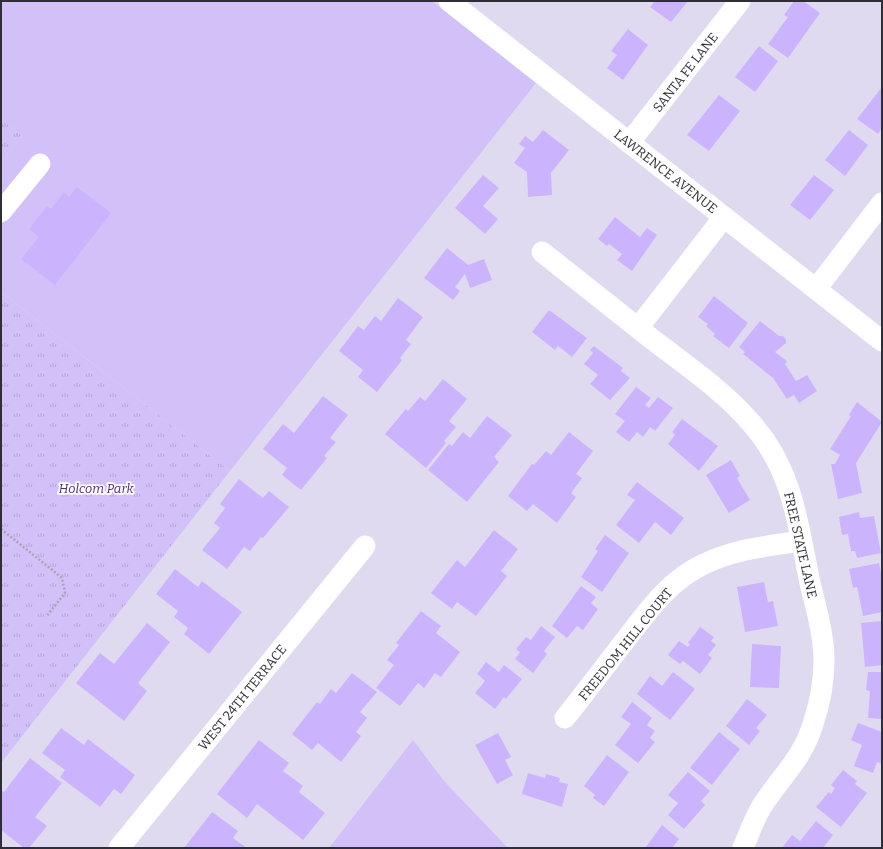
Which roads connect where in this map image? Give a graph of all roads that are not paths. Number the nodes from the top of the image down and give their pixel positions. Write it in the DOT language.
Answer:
graph roads {
  1 [pos="449,1"];
  2 [pos="740,1"];
  3 [pos="629,143"];
  4 [pos="40,164"];
  5 [pos="882,203"];
  6 [pos="1,212"];
  7 [pos="724,217"];
  8 [pos="542,252"];
  9 [pos="816,289"];
  10 [pos="638,328"];
  11 [pos="882,341"];
  12 [pos="801,541"];
  13 [pos="365,546"];
  14 [pos="565,718"];
  15 [pos="119,848"];
  16 [pos="743,848"];
  1 -- 3 [label="street, LAWRENCE AVENUE"];
  2 -- 3 [label="street, SANTA FE LANE"];
  3 -- 7 [label="street, LAWRENCE AVENUE"];
  4 -- 6 [label="street"];
  5 -- 9 [label="street"];
  7 -- 9 [label="street, LAWRENCE AVENUE"];
  7 -- 10 [label="street"];
  8 -- 10 [label="street, FREE STATE LANE"];
  9 -- 11 [label="street, LAWRENCE AVENUE"];
  10 -- 12 [label="street, FREE STATE LANE"];
  12 -- 14 [label="street, FREEDOM HILL COURT"];
  12 -- 16 [label="street, FREE STATE LANE"];
  13 -- 15 [label="street, WEST 24TH TERRACE"];
}
